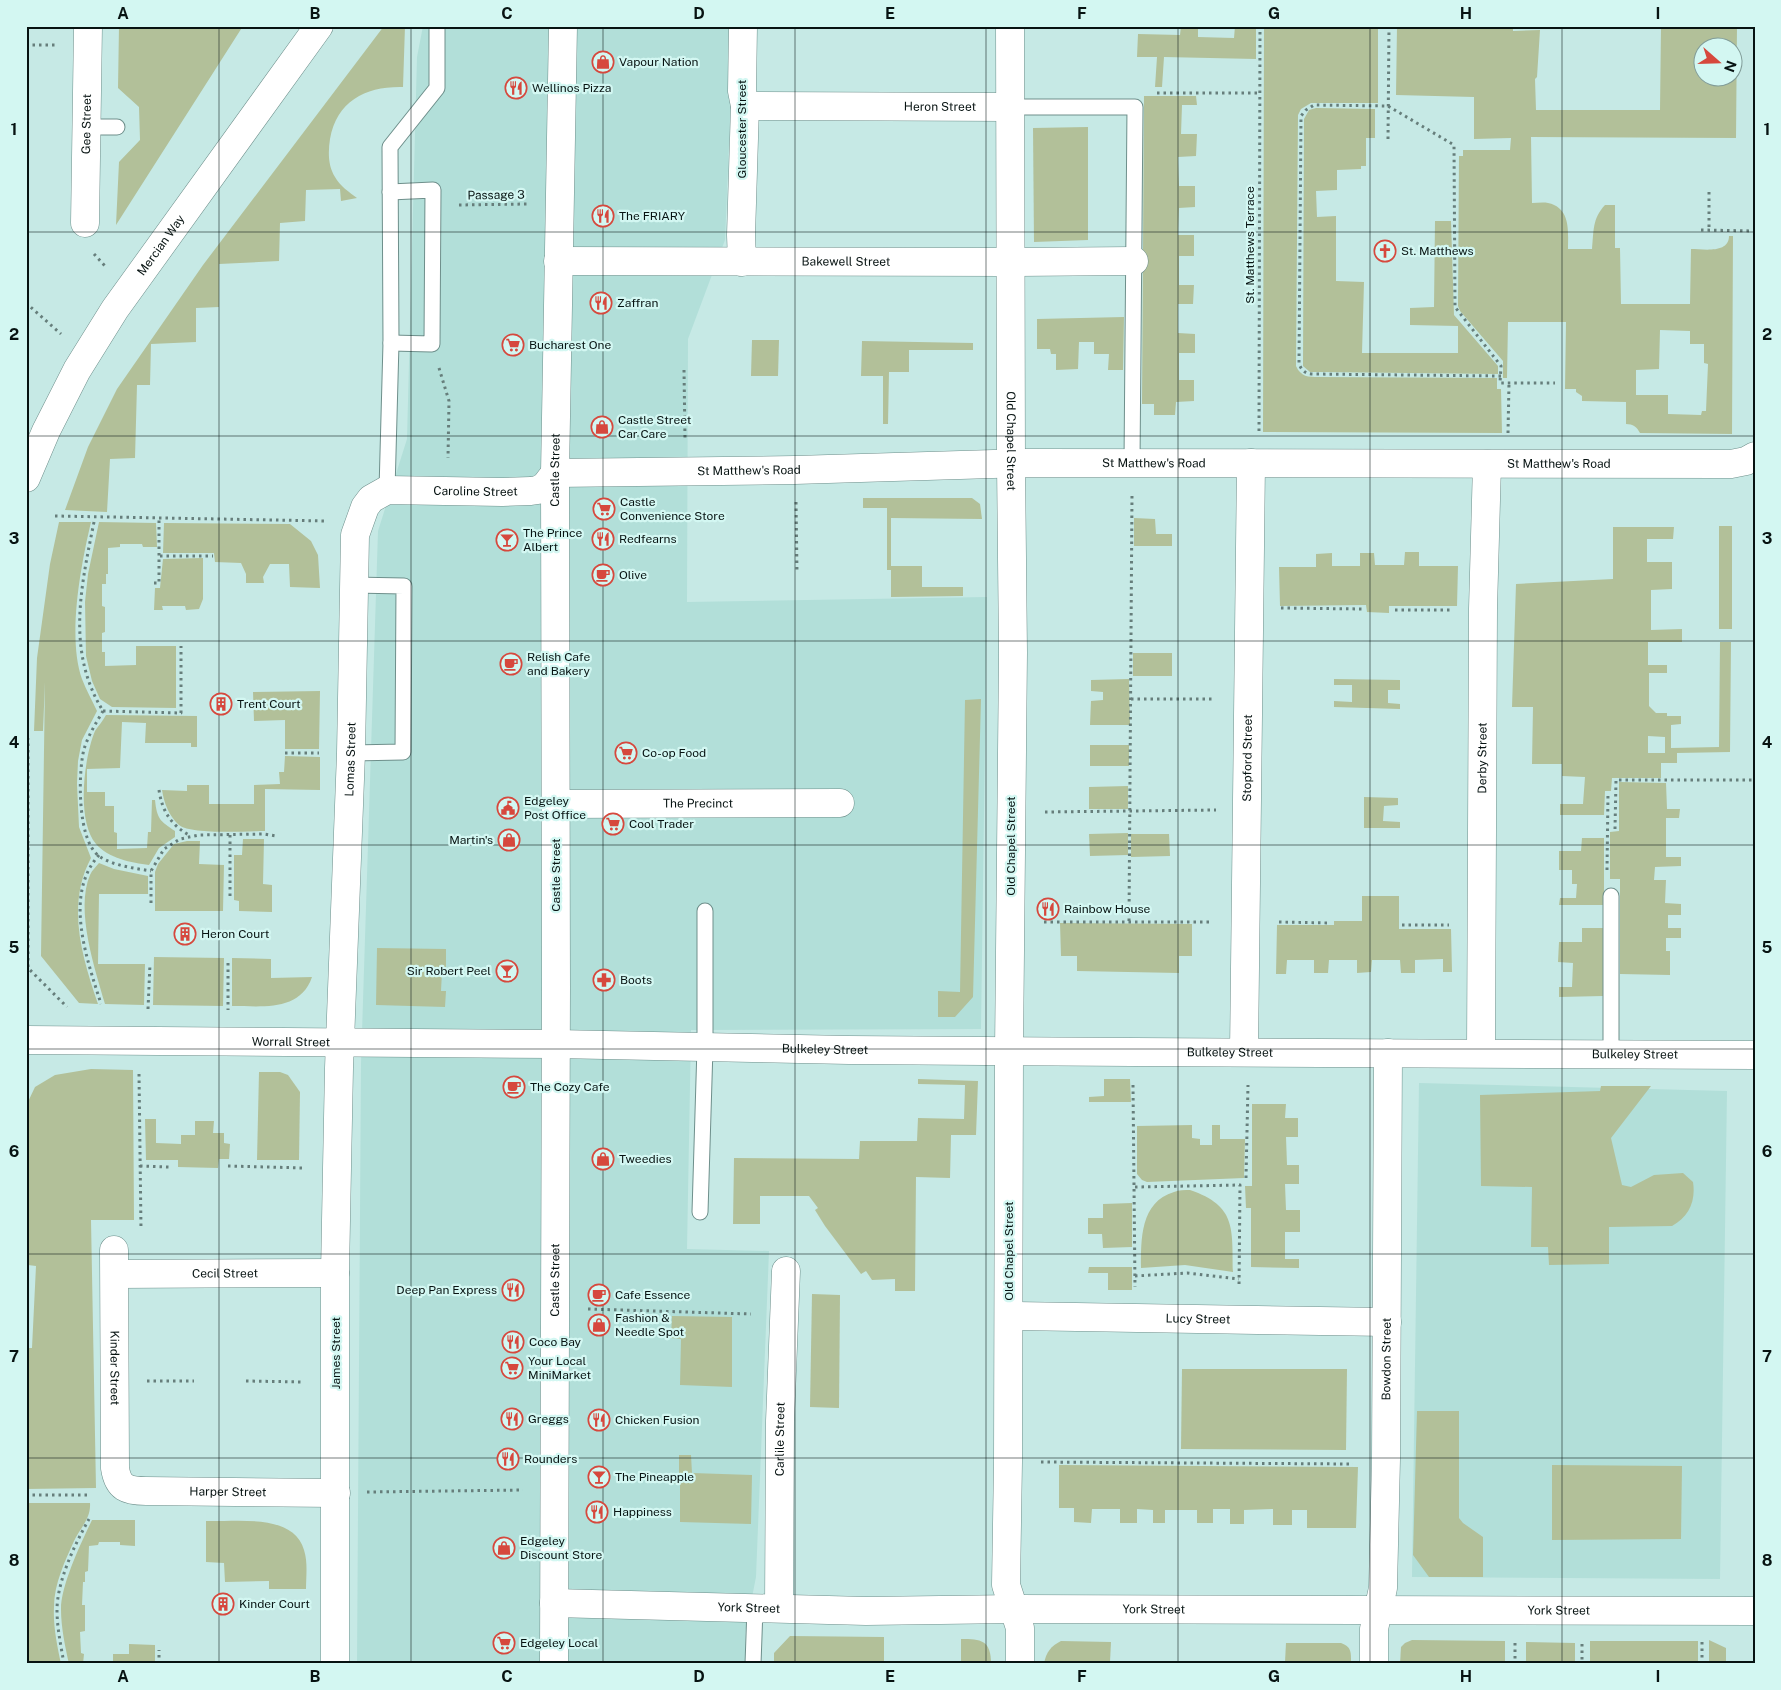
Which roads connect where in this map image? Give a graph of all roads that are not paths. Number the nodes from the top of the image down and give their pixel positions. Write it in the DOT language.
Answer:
graph roads {
  1 [pos="88,26"];
  2 [pos="319,26"];
  3 [pos="437,26"];
  4 [pos="563,26"];
  5 [pos="743,26"];
  6 [pos="1010,26"];
  7 [pos="745,106"];
  8 [pos="1010,107"];
  9 [pos="86,127"];
  10 [pos="117,127"];
  11 [pos="390,192"];
  12 [pos="84,222"];
  13 [pos="558,261"];
  14 [pos="1134,261"];
  15 [pos="742,262"];
  16 [pos="1011,262"];
  17 [pos="391,343"];
  18 [pos="1754,459"];
  19 [pos="1132,463"];
  20 [pos="1251,463"];
  21 [pos="1011,464"];
  22 [pos="1497,464"];
  23 [pos="556,472"];
  24 [pos="26,478"];
  25 [pos="387,490"];
  26 [pos="353,585"];
  27 [pos="351,753"];
  28 [pos="556,804"];
  29 [pos="840,804"];
  30 [pos="1611,896"];
  31 [pos="705,910"];
  32 [pos="26,1040"];
  33 [pos="340,1042"];
  34 [pos="556,1044"];
  35 [pos="705,1047"];
  36 [pos="1009,1050"];
  37 [pos="1246,1052"];
  38 [pos="1388,1053"];
  39 [pos="1481,1053"];
  40 [pos="1612,1053"];
  41 [pos="1755,1055"];
  42 [pos="700,1212"];
  43 [pos="124,1265"];
  44 [pos="786,1271"];
  45 [pos="335,1273"];
  46 [pos="1009,1316"];
  47 [pos="1387,1322"];
  48 [pos="121,1484"];
  49 [pos="336,1493"];
  50 [pos="554,1603"];
  51 [pos="767,1608"];
  52 [pos="1015,1609"];
  53 [pos="1378,1610"];
  54 [pos="1755,1611"];
  55 [pos="335,1664"];
  56 [pos="554,1664"];
  57 [pos="753,1664"];
  58 [pos="1020,1664"];
  59 [pos="1374,1664"];
  1 -- 9 [label="street, Gee Street"];
  2 -- 24 [label="street, Mercian Way"];
  3 -- 11 [label="lane"];
  4 -- 13 [label="street, Castle Street"];
  5 -- 7 [label="street, Gloucester Street"];
  6 -- 8 [label="street, Old Chapel Street"];
  7 -- 8 [label="street, Heron Street"];
  7 -- 15 [label="street, Gloucester Street"];
  8 -- 14 [label="lane, Heron Street"];
  8 -- 16 [label="street, Old Chapel Street"];
  9 -- 10 [label="lane"];
  9 -- 12 [label="street, Gee Street"];
  11 -- 17 [label="lane"];
  11 -- 17 [label="lane"];
  13 -- 15 [label="street, Bakewell Street"];
  13 -- 23 [label="street, Castle Street"];
  14 -- 16 [label="street, Bakewell Street"];
  14 -- 19 [label="lane"];
  15 -- 16 [label="street, Bakewell Street"];
  16 -- 21 [label="street, Old Chapel Street"];
  17 -- 25 [label="lane"];
  18 -- 22 [label="street, St Matthew's Road"];
  19 -- 20 [label="street, St Matthew's Road"];
  19 -- 21 [label="street, St Matthew's Road"];
  20 -- 22 [label="street, St Matthew's Road"];
  20 -- 37 [label="street, Stopford Street"];
  21 -- 23 [label="street, St Matthew's Road"];
  21 -- 36 [label="street, Old Chapel Street"];
  22 -- 39 [label="street, Derby Street"];
  23 -- 25 [label="street, Caroline Street"];
  23 -- 28 [label="street, Castle Street"];
  25 -- 26 [label="street, Lomas Street"];
  26 -- 27 [label="street, Lomas Street"];
  26 -- 27 [label="lane"];
  27 -- 33 [label="street, Lomas Street"];
  28 -- 29 [label="street, The Precinct"];
  28 -- 34 [label="street, Castle Street"];
  30 -- 40 [label="lane"];
  31 -- 35 [label="lane"];
  32 -- 33 [label="street, Worrall Street"];
  33 -- 34 [label="street, Worrall Street"];
  33 -- 45 [label="street, James Street"];
  34 -- 35 [label="street, Bulkeley Street"];
  34 -- 50 [label="street, Castle Street"];
  35 -- 36 [label="street, Bulkeley Street"];
  35 -- 42 [label="lane"];
  36 -- 37 [label="street, Bulkeley Street"];
  36 -- 46 [label="street, Old Chapel Street"];
  37 -- 38 [label="street, Bulkeley Street"];
  38 -- 39 [label="street, Bulkeley Street"];
  38 -- 47 [label="street, Bowdon Street"];
  39 -- 40 [label="street, Bulkeley Street"];
  40 -- 41 [label="street, Bulkeley Street"];
  43 -- 45 [label="street, Cecil Street"];
  43 -- 48 [label="street, Kinder Street"];
  44 -- 51 [label="street, Carlile Street"];
  45 -- 49 [label="street, James Street"];
  46 -- 47 [label="street, Lucy Street"];
  46 -- 52 [label="street, Old Chapel Street"];
  47 -- 53 [label="street, Bowdon Street"];
  48 -- 49 [label="street, Harper Street"];
  49 -- 55 [label="street, James Street"];
  50 -- 51 [label="street, York Street"];
  50 -- 56 [label="street, Castle Street"];
  51 -- 52 [label="street, York Street"];
  51 -- 57 [label="lane"];
  52 -- 53 [label="street, York Street"];
  52 -- 58 [label="street, Old Chapel Street"];
  53 -- 54 [label="street, York Street"];
  53 -- 59 [label="street, Bowdon Street"];
}
